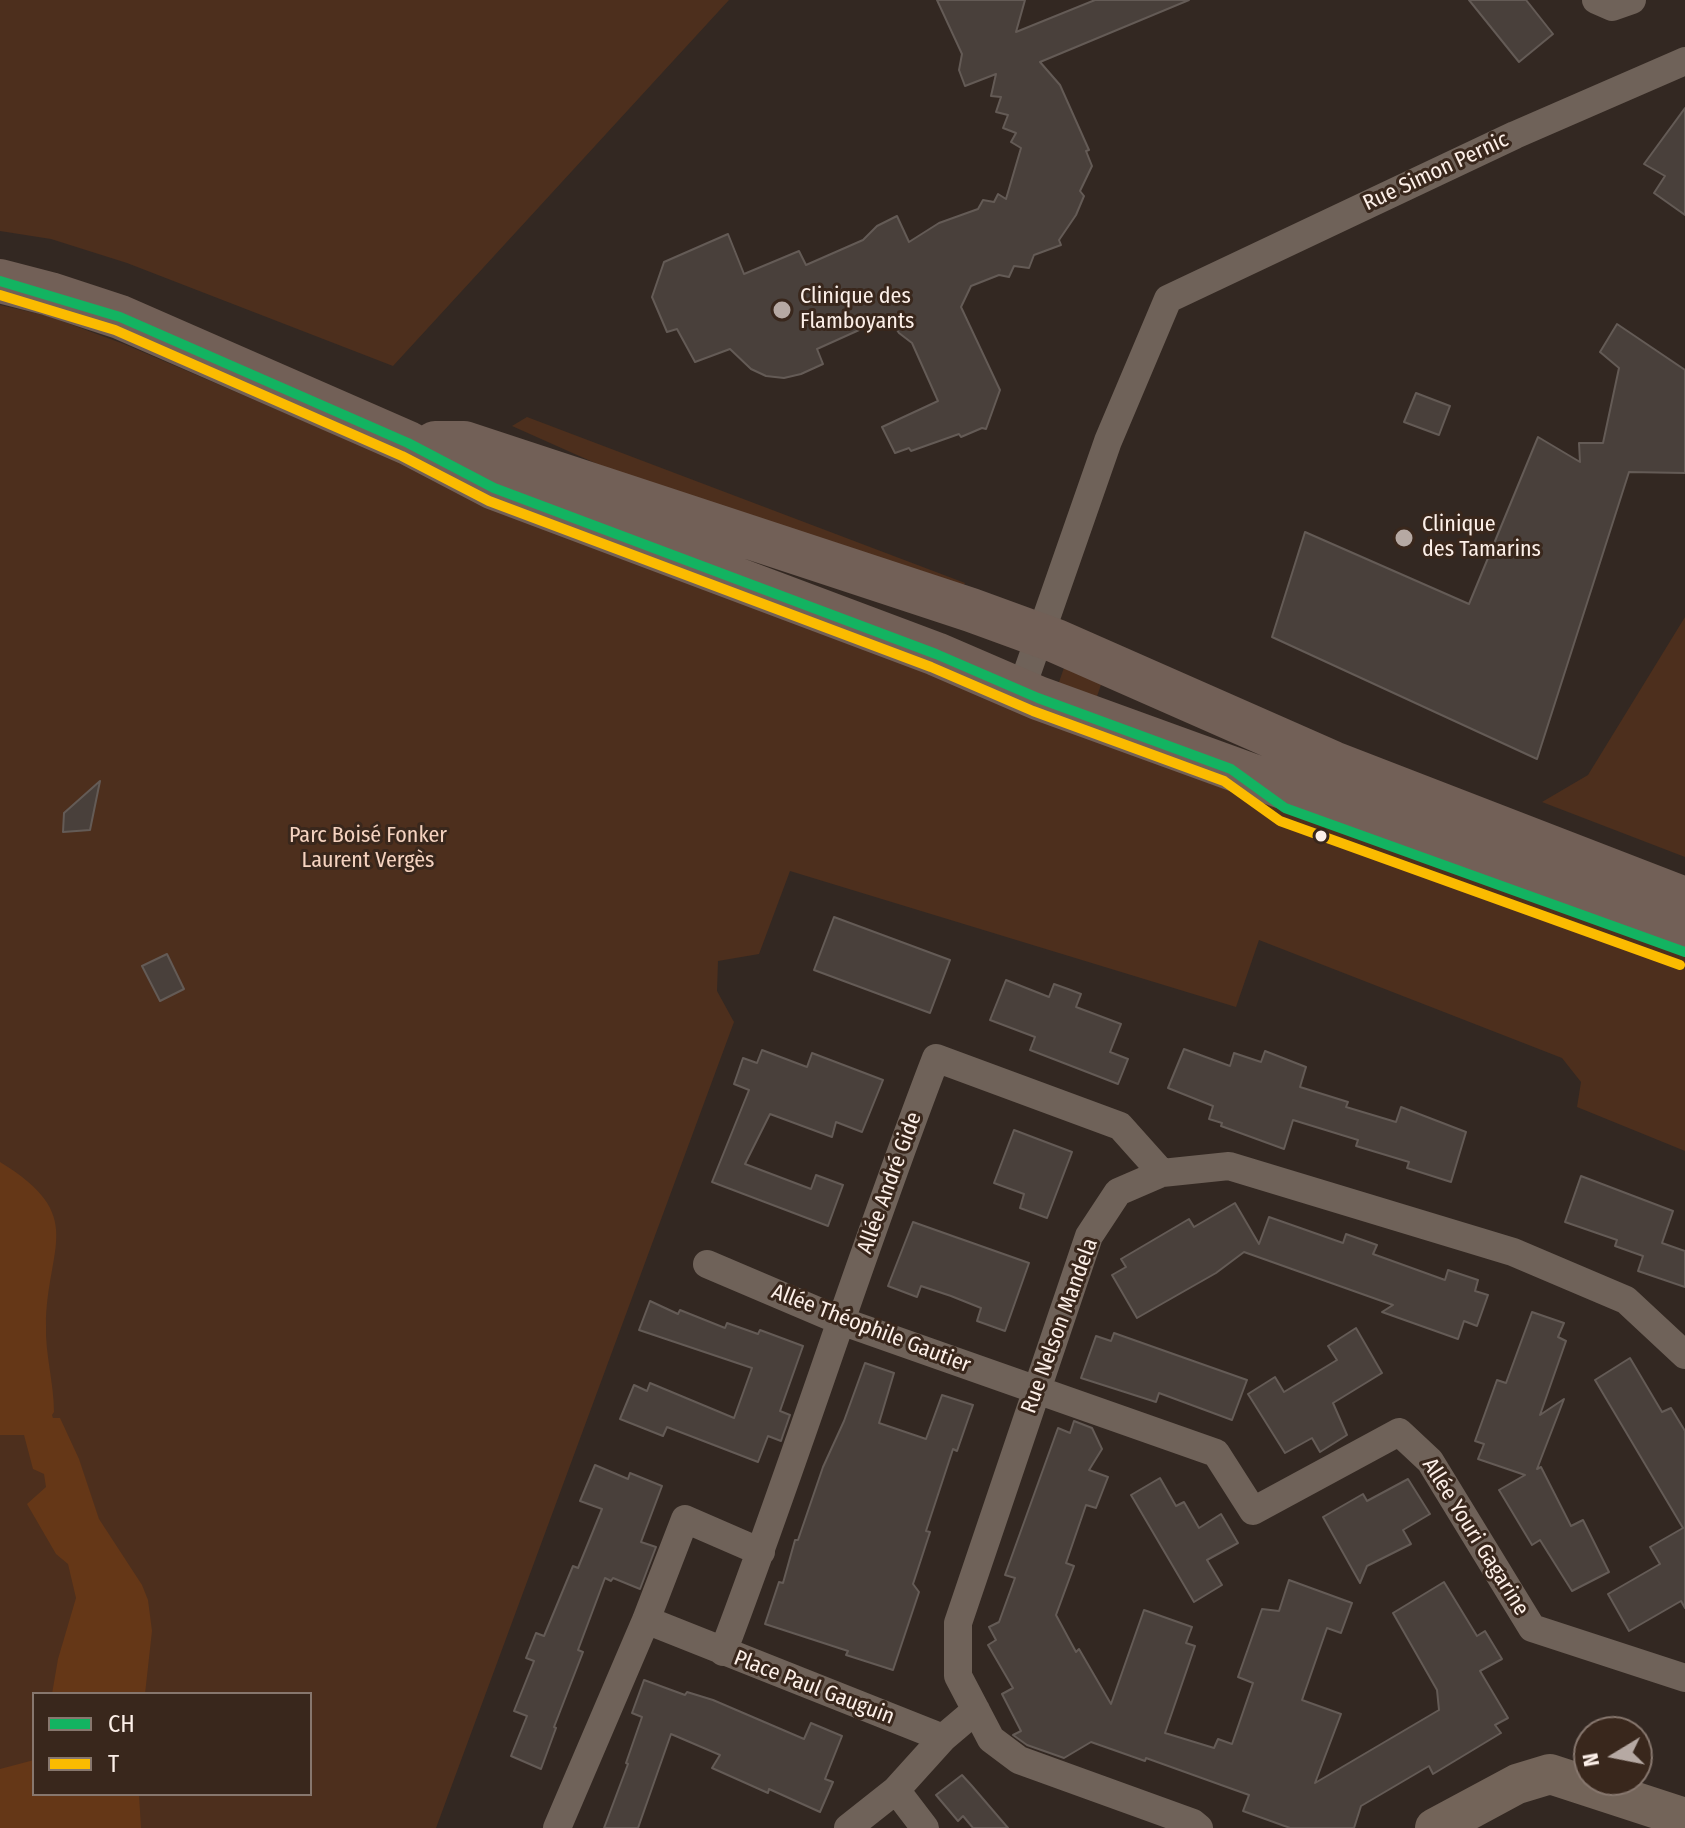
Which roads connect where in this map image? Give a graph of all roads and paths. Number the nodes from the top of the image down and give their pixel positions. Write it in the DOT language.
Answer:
graph roads {
  1 [pos="1596,0"];
  2 [pos="1632,0"];
  3 [pos="1685,61"];
  4 [pos="0,281"];
  5 [pos="408,443"];
  6 [pos="1047,638"];
  7 [pos="1029,694"];
  8 [pos="1685,899"];
  9 [pos="1685,933"];
  10 [pos="1162,1173"];
  11 [pos="707,1264"];
  12 [pos="841,1321"];
  13 [pos="1685,1355"];
  14 [pos="1036,1391"];
  15 [pos="761,1552"];
  16 [pos="646,1620"];
  17 [pos="723,1652"];
  18 [pos="1685,1678"];
  19 [pos="976,1710"];
  20 [pos="943,1738"];
  21 [pos="896,1790"];
  22 [pos="1685,1818"];
  23 [pos="557,1828"];
  24 [pos="848,1828"];
  25 [pos="925,1828"];
  26 [pos="1199,1828"];
  27 [pos="1435,1828"];
  1 -- 2 [label="street"];
  3 -- 6 [label="street, Rue Simon Pernic"];
  4 -- 5 [label="main road"];
  5 -- 6 [label="main road"];
  5 -- 7 [label="main road"];
  6 -- 7 [label="street, Rue Simon Pernic"];
  6 -- 8 [label="main road"];
  7 -- 9 [label="main road"];
  10 -- 12 [label="street, Allée André Gide"];
  10 -- 13 [label="street, Rue Nelson Mandela"];
  10 -- 14 [label="street, Rue Nelson Mandela"];
  11 -- 12 [label="street, Allée Théophile Gautier"];
  12 -- 14 [label="street, Allée Théophile Gautier"];
  12 -- 15 [label="street, Allée André Gide"];
  14 -- 18 [label="street, Allée Youri Gagarine"];
  14 -- 19 [label="street, Rue Nelson Mandela"];
  15 -- 16 [label="street"];
  15 -- 17 [label="street, Allée André Gide"];
  16 -- 17 [label="street, Place Paul Gauguin"];
  16 -- 23 [label="street"];
  17 -- 20 [label="street, Place Paul Gauguin"];
  19 -- 20 [label="street"];
  19 -- 26 [label="street, Rue Nelson Mandela"];
  20 -- 21 [label="street"];
  21 -- 24 [label="street"];
  21 -- 25 [label="street"];
  22 -- 27 [label="street"];
}
